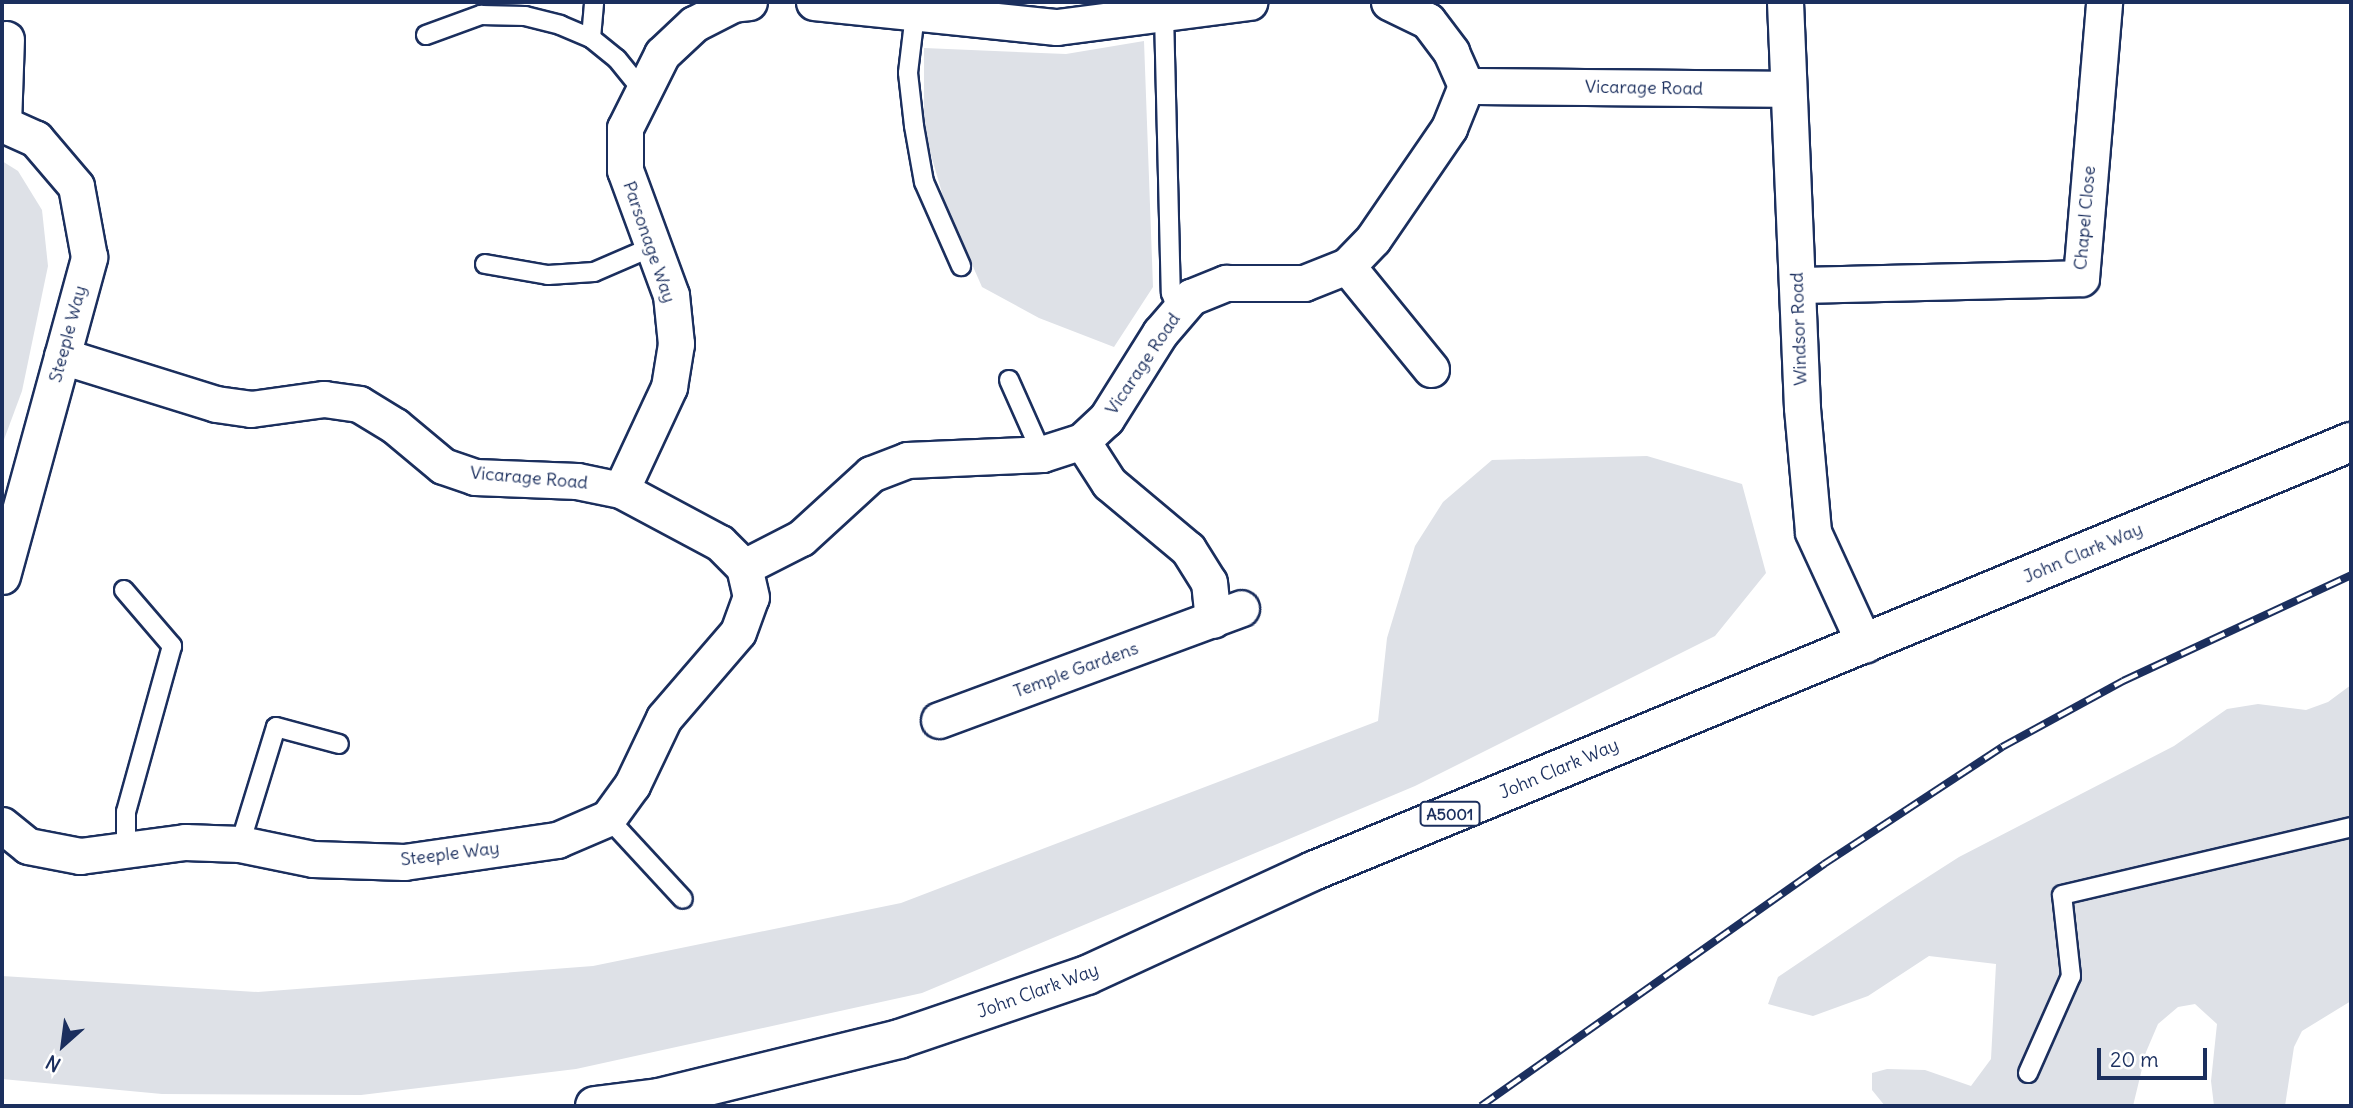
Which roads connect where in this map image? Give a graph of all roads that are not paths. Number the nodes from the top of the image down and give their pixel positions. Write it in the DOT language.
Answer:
graph roads {
  1 [pos="594,2"];
  2 [pos="749,2"];
  3 [pos="814,2"];
  4 [pos="1248,2"];
  5 [pos="1389,2"];
  6 [pos="1785,2"];
  7 [pos="2104,2"];
  8 [pos="915,14"];
  9 [pos="1164,14"];
  10 [pos="426,35"];
  11 [pos="6,38"];
  12 [pos="591,38"];
  13 [pos="1466,86"];
  14 [pos="641,89"];
  15 [pos="1786,89"];
  16 [pos="2,124"];
  17 [pos="652,247"];
  18 [pos="485,264"];
  19 [pos="961,266"];
  20 [pos="1348,266"];
  21 [pos="1798,285"];
  22 [pos="1178,312"];
  23 [pos="62,356"];
  24 [pos="1431,369"];
  25 [pos="1009,380"];
  26 [pos="1082,441"];
  27 [pos="2351,442"];
  28 [pos="1042,454"];
  29 [pos="621,490"];
  30 [pos="5,554"];
  31 [pos="744,568"];
  32 [pos="124,590"];
  33 [pos="1865,645"];
  34 [pos="939,720"];
  35 [pos="339,744"];
  36 [pos="608,818"];
  37 [pos="2,825"];
  38 [pos="2351,827"];
  39 [pos="240,844"];
  40 [pos="126,850"];
  41 [pos="683,899"];
  42 [pos="2028,1073"];
  43 [pos="595,1106"];
  1 -- 12 [label="lane"];
  2 -- 14 [label="street, Parsonage Way"];
  3 -- 8 [label="street"];
  4 -- 9 [label="street"];
  5 -- 13 [label="street"];
  6 -- 15 [label="street, Windsor Road"];
  7 -- 21 [label="street, Chapel Close"];
  8 -- 9 [label="street"];
  8 -- 19 [label="lane"];
  9 -- 22 [label="lane"];
  10 -- 12 [label="lane"];
  11 -- 16 [label="street, Steeple Way"];
  12 -- 14 [label="lane"];
  13 -- 15 [label="street, Vicarage Road"];
  13 -- 20 [label="street, Vicarage Road"];
  14 -- 17 [label="street, Parsonage Way"];
  15 -- 21 [label="street, Windsor Road"];
  16 -- 23 [label="street, Steeple Way"];
  17 -- 18 [label="lane"];
  17 -- 29 [label="street, Parsonage Way"];
  20 -- 22 [label="street, Vicarage Road"];
  20 -- 24 [label="street"];
  21 -- 33 [label="street, Windsor Road"];
  22 -- 26 [label="street, Vicarage Road"];
  23 -- 29 [label="street, Vicarage Road"];
  23 -- 30 [label="street, Steeple Way"];
  25 -- 28 [label="lane"];
  26 -- 28 [label="street, Vicarage Road"];
  26 -- 34 [label="street, Temple Gardens"];
  27 -- 33 [label="main road, John Clark Way / A5001"];
  28 -- 31 [label="street, Vicarage Road"];
  29 -- 31 [label="street, Vicarage Road"];
  31 -- 36 [label="street"];
  32 -- 40 [label="lane"];
  33 -- 43 [label="main road, John Clark Way / A5001"];
  35 -- 39 [label="lane"];
  36 -- 39 [label="street, Steeple Way"];
  36 -- 41 [label="lane"];
  37 -- 40 [label="street, Steeple Way"];
  38 -- 42 [label="lane"];
  39 -- 40 [label="street, Steeple Way"];
}
